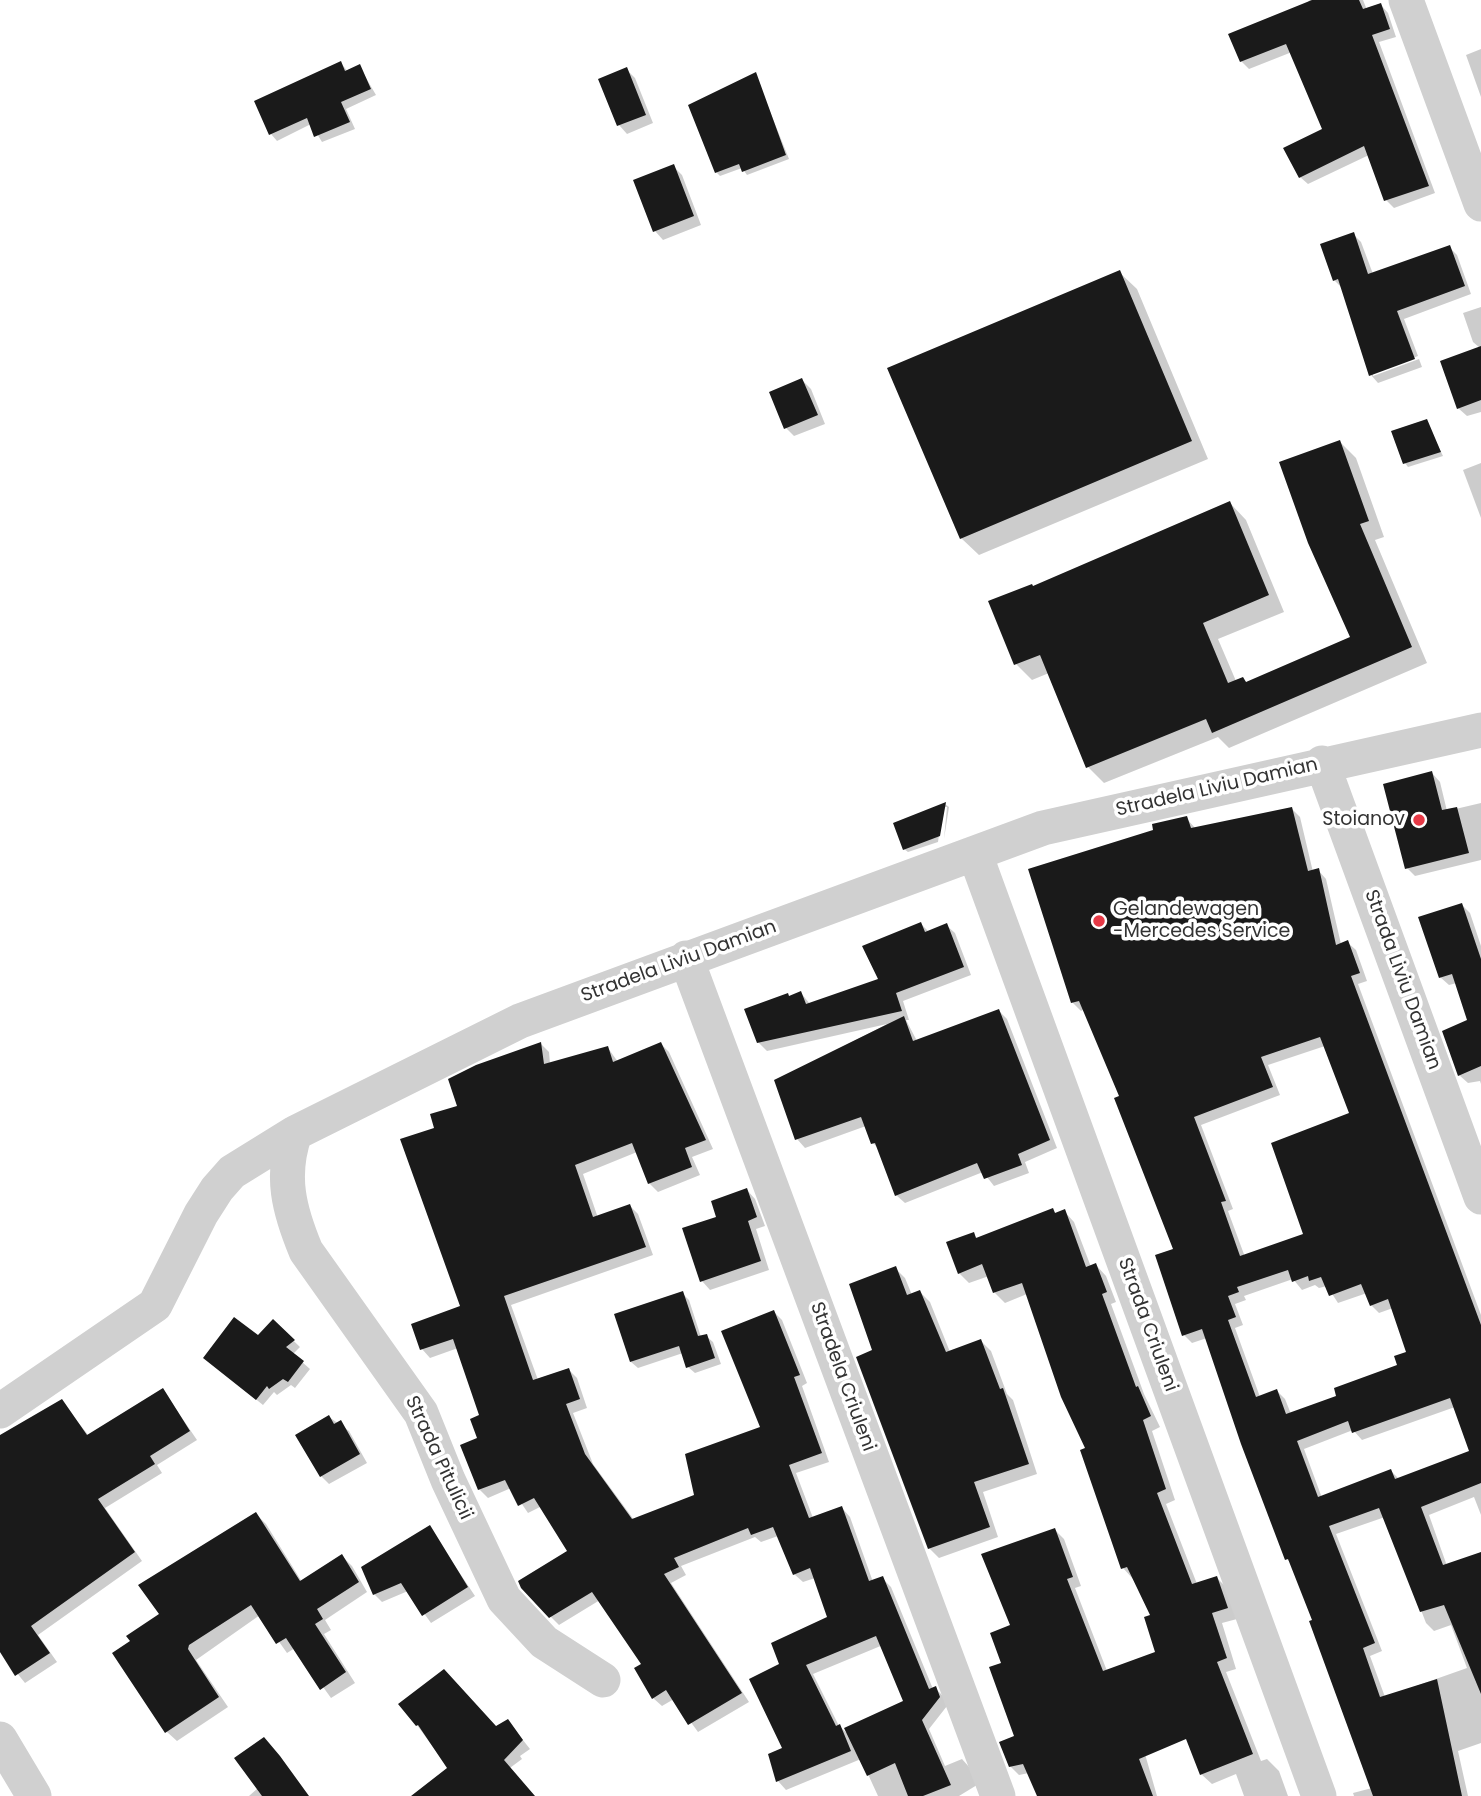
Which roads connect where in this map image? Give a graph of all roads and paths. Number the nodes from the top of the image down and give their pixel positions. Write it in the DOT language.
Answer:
graph roads {
  1 [pos="1406,0"];
  2 [pos="1481,204"];
  3 [pos="1481,730"];
  4 [pos="1322,763"];
  5 [pos="975,854"];
  6 [pos="686,958"];
  7 [pos="295,1133"];
  8 [pos="1481,1198"];
  9 [pos="0,1411"];
  10 [pos="603,1680"];
  11 [pos="0,1739"];
  12 [pos="34,1796"];
  13 [pos="998,1796"];
  14 [pos="1319,1796"];
  1 -- 2 [label="street"];
  3 -- 4 [label="street, Stradela Liviu Damian"];
  4 -- 5 [label="street, Stradela Liviu Damian"];
  4 -- 8 [label="street, Strada Liviu Damian"];
  5 -- 6 [label="street, Stradela Liviu Damian"];
  5 -- 14 [label="street, Strada Criuleni"];
  6 -- 7 [label="street, Stradela Liviu Damian"];
  6 -- 13 [label="street, Stradela Criuleni"];
  7 -- 9 [label="street, Stradela Liviu Damian"];
  7 -- 10 [label="street, Strada Pitulicii"];
  11 -- 12 [label="street"];
}
